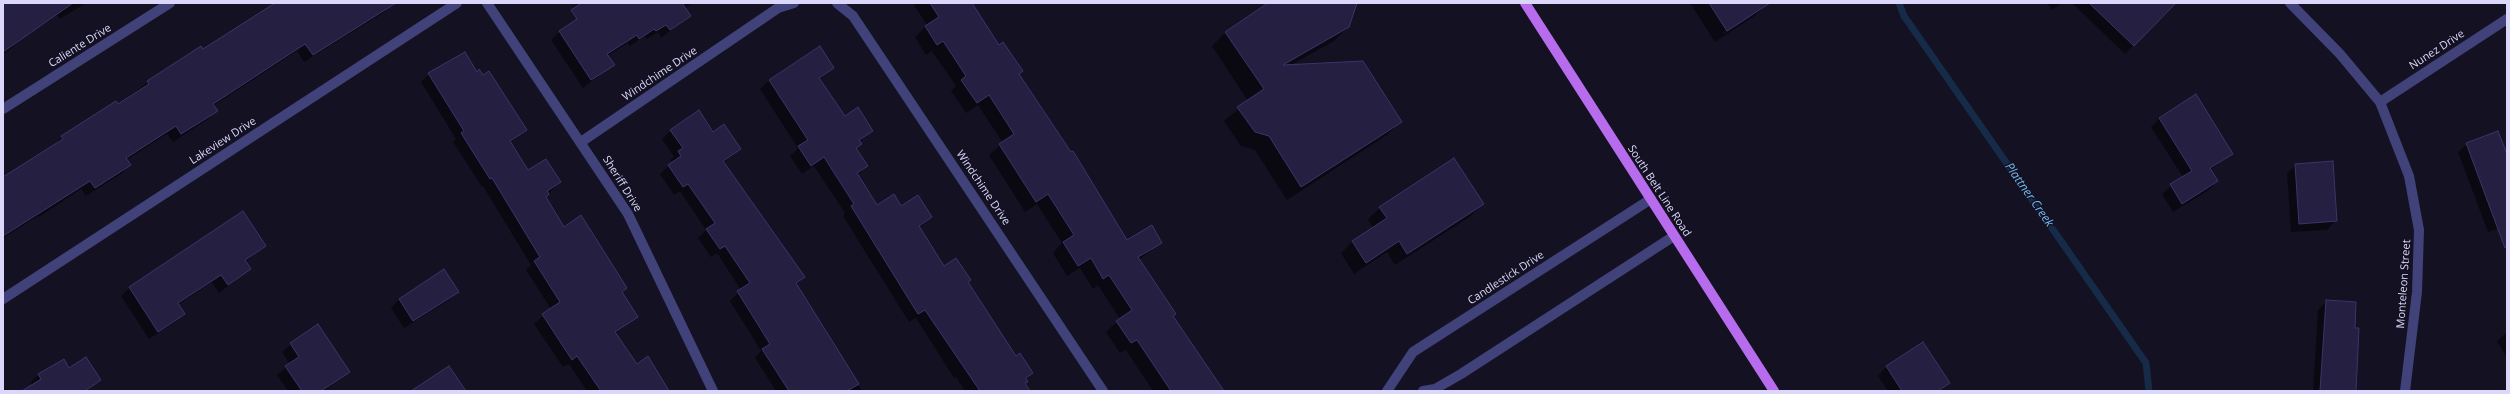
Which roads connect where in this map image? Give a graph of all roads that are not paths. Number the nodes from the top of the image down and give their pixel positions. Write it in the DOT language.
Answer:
graph roads {
  1 [pos="170,3"];
  2 [pos="457,3"];
  3 [pos="487,3"];
  4 [pos="794,3"];
  5 [pos="837,3"];
  6 [pos="1525,3"];
  7 [pos="2290,3"];
  8 [pos="2507,19"];
  9 [pos="2380,102"];
  10 [pos="3,109"];
  11 [pos="581,142"];
  12 [pos="1651,199"];
  13 [pos="1674,236"];
  14 [pos="3,299"];
  15 [pos="713,391"];
  16 [pos="1103,391"];
  17 [pos="1387,391"];
  18 [pos="1424,391"];
  19 [pos="1774,391"];
  20 [pos="2405,391"];
  1 -- 10 [label="street, Caliente Drive"];
  2 -- 14 [label="street, Lakeview Drive"];
  3 -- 11 [label="street, Sheriff Drive"];
  4 -- 11 [label="street, Windchime Drive"];
  5 -- 16 [label="street, Windchime Drive"];
  6 -- 12 [label="main road, South Belt Line Road"];
  7 -- 9 [label="street, Monteleon Street"];
  8 -- 9 [label="street, Nunez Drive"];
  9 -- 20 [label="street, Monteleon Street"];
  11 -- 15 [label="street, Sheriff Drive"];
  12 -- 13 [label="main road, South Belt Line Road"];
  12 -- 17 [label="street, Candlestick Drive"];
  13 -- 18 [label="street"];
  13 -- 19 [label="main road, South Belt Line Road"];
}
